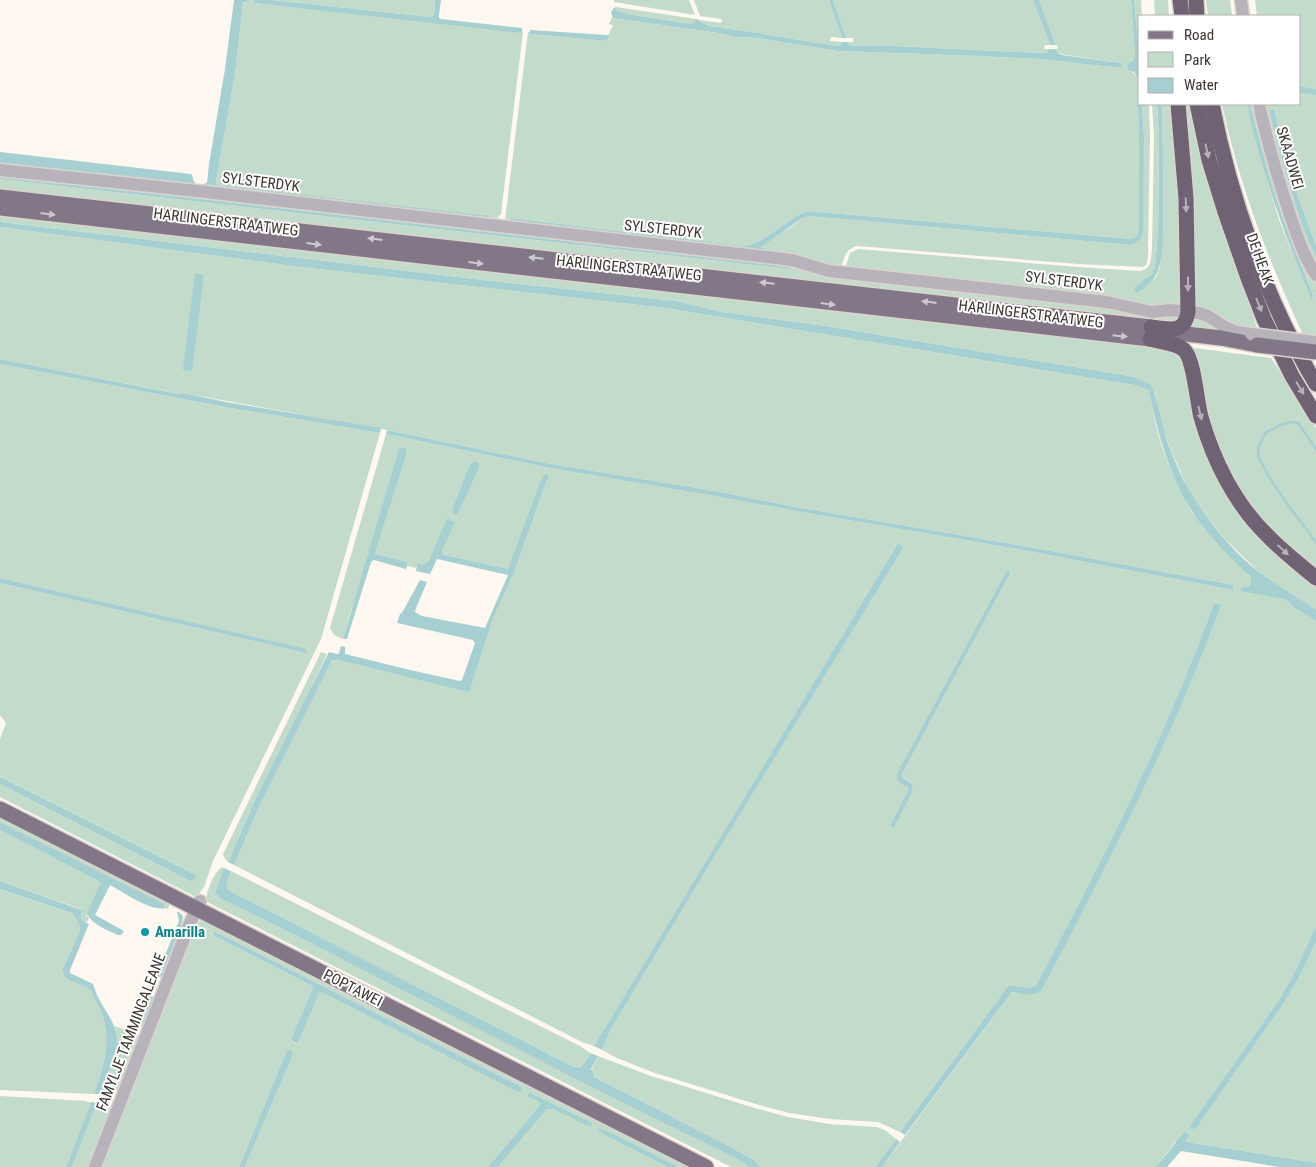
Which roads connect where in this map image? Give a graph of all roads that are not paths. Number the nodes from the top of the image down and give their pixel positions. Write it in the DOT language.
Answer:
graph roads {
  1 [pos="1174,0"];
  2 [pos="1180,0"];
  3 [pos="1196,0"];
  4 [pos="1241,0"];
  5 [pos="1174,15"];
  6 [pos="1182,15"];
  7 [pos="1197,15"];
  8 [pos="1244,15"];
  9 [pos="1178,105"];
  10 [pos="1197,105"];
  11 [pos="1212,105"];
  12 [pos="1259,105"];
  13 [pos="1226,163"];
  14 [pos="0,170"];
  15 [pos="0,196"];
  16 [pos="0,208"];
  17 [pos="1316,275"];
  18 [pos="1188,312"];
  19 [pos="1150,333"];
  20 [pos="1254,339"];
  21 [pos="1316,342"];
  22 [pos="1316,352"];
  23 [pos="1316,366"];
  24 [pos="1316,384"];
  25 [pos="1316,416"];
  26 [pos="1316,578"];
  27 [pos="0,809"];
  28 [pos="198,905"];
  29 [pos="95,1167"];
  30 [pos="706,1167"];
  1 -- 5 [label="highway"];
  2 -- 6 [label="highway"];
  3 -- 7 [label="highway"];
  4 -- 8 [label="street"];
  9 -- 18 [label="highway, one-way"];
  10 -- 25 [label="highway, DE HEAK, one-way"];
  11 -- 13 [label="highway, DE HEAK"];
  12 -- 17 [label="street, SKAADWEI"];
  13 -- 23 [label="highway"];
  13 -- 24 [label="highway, DE HEAK"];
  14 -- 18 [label="street, SYLSTERDYK"];
  19 -- 15 [label="main road, HARLINGERSTRAATWEG, one-way"];
  16 -- 19 [label="main road, HARLINGERSTRAATWEG, one-way"];
  18 -- 19 [label="highway"];
  18 -- 20 [label="street, SYLSTERDYK"];
  19 -- 20 [label="main road, HARLINGERSTRAATWEG"];
  19 -- 26 [label="highway, one-way"];
  20 -- 21 [label="street, SYLSTERDYK, bridge"];
  20 -- 22 [label="main road, HARLINGERSTRAATWEG, bridge"];
  27 -- 28 [label="main road, POPTAWEI"];
  28 -- 29 [label="street, FAMYLJE TAMMINGALEANE"];
  28 -- 30 [label="main road, POPTAWEI"];
}
